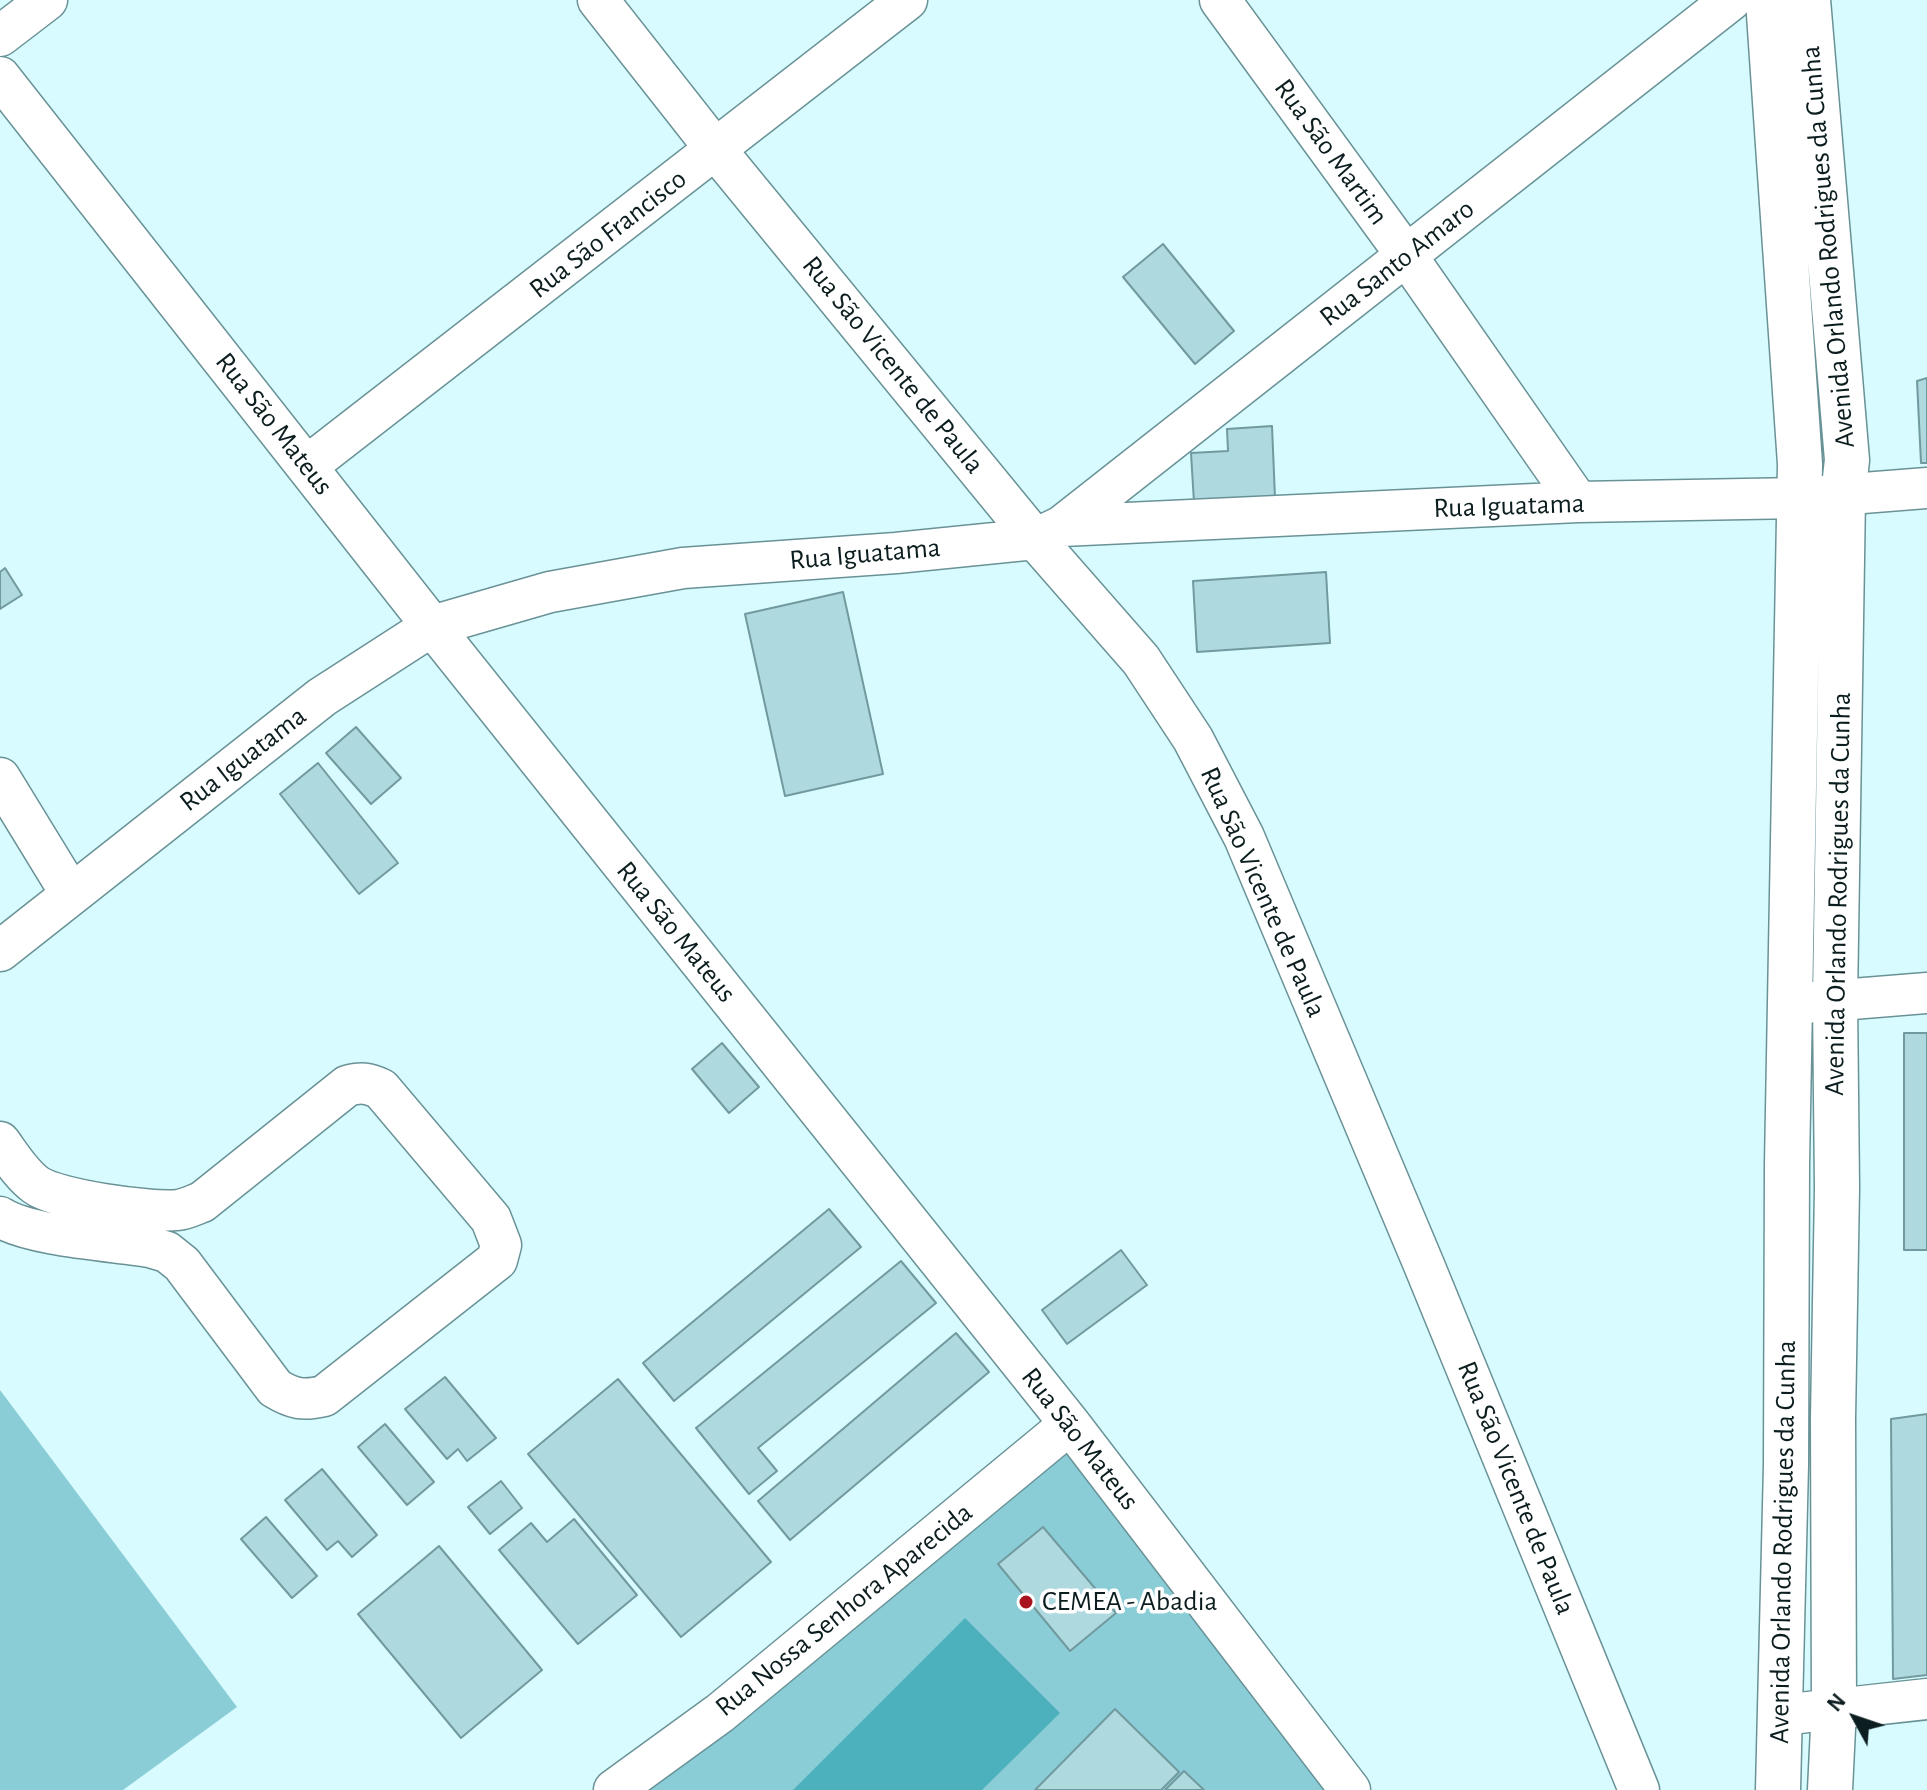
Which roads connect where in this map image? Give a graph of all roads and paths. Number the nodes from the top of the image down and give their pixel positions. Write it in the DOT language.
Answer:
graph roads {
  1 [pos="47,0"];
  2 [pos="598,0"];
  3 [pos="907,0"];
  4 [pos="1220,0"];
  5 [pos="1731,0"];
  6 [pos="1768,0"];
  7 [pos="1808,0"];
  8 [pos="0,36"];
  9 [pos="0,77"];
  10 [pos="716,150"];
  11 [pos="1406,255"];
  12 [pos="307,466"];
  13 [pos="1927,488"];
  14 [pos="1843,496"];
  15 [pos="1800,498"];
  16 [pos="1578,502"];
  17 [pos="1049,532"];
  18 [pos="432,626"];
  19 [pos="0,778"];
  20 [pos="71,894"];
  21 [pos="0,951"];
  22 [pos="1927,993"];
  23 [pos="1835,1000"];
  24 [pos="1792,1004"];
  25 [pos="0,1142"];
  26 [pos="0,1217"];
  27 [pos="1070,1424"];
  28 [pos="1927,1699"];
  29 [pos="1834,1708"];
  30 [pos="1781,1715"];
  31 [pos="627,1787"];
  32 [pos="1350,1790"];
  33 [pos="1639,1790"];
  34 [pos="1778,1790"];
  35 [pos="1830,1790"];
  1 -- 8 [label="street"];
  2 -- 10 [label="street, Rua São Vicente de Paula"];
  3 -- 10 [label="street, Rua São Francisco"];
  4 -- 11 [label="street, Rua São Martim"];
  5 -- 11 [label="street, Rua Santo Amaro"];
  6 -- 15 [label="main road, Avenida Orlando Rodrigues da Cunha"];
  7 -- 14 [label="main road, Avenida Orlando Rodrigues da Cunha"];
  9 -- 12 [label="street, Rua São Mateus"];
  10 -- 12 [label="street, Rua São Francisco"];
  10 -- 17 [label="street, Rua São Vicente de Paula"];
  11 -- 16 [label="street, Rua São Martim"];
  11 -- 17 [label="street, Rua Santo Amaro"];
  12 -- 18 [label="street, Rua São Mateus"];
  13 -- 14 [label="street, Rua Iguatama"];
  14 -- 15 [label="street, Rua Iguatama"];
  14 -- 23 [label="main road, Avenida Orlando Rodrigues da Cunha"];
  15 -- 16 [label="street, Rua Iguatama"];
  15 -- 24 [label="main road, Avenida Orlando Rodrigues da Cunha"];
  16 -- 17 [label="street, Rua Iguatama"];
  17 -- 18 [label="street, Rua Iguatama"];
  17 -- 33 [label="street, Rua São Vicente de Paula"];
  18 -- 20 [label="street, Rua Iguatama"];
  18 -- 27 [label="street, Rua São Mateus"];
  19 -- 20 [label="street"];
  20 -- 21 [label="street, Rua Iguatama"];
  22 -- 23 [label="street"];
  23 -- 24 [label="street"];
  23 -- 29 [label="main road, Avenida Orlando Rodrigues da Cunha"];
  24 -- 30 [label="main road, Avenida Orlando Rodrigues da Cunha"];
  25 -- 26 [label="street"];
  27 -- 31 [label="street, Rua Nossa Senhora Aparecida"];
  27 -- 32 [label="street, Rua São Mateus"];
  28 -- 29 [label="street"];
  29 -- 30 [label="street"];
  29 -- 35 [label="main road, Avenida Orlando Rodrigues da Cunha"];
  30 -- 34 [label="main road, Avenida Orlando Rodrigues da Cunha"];
}
